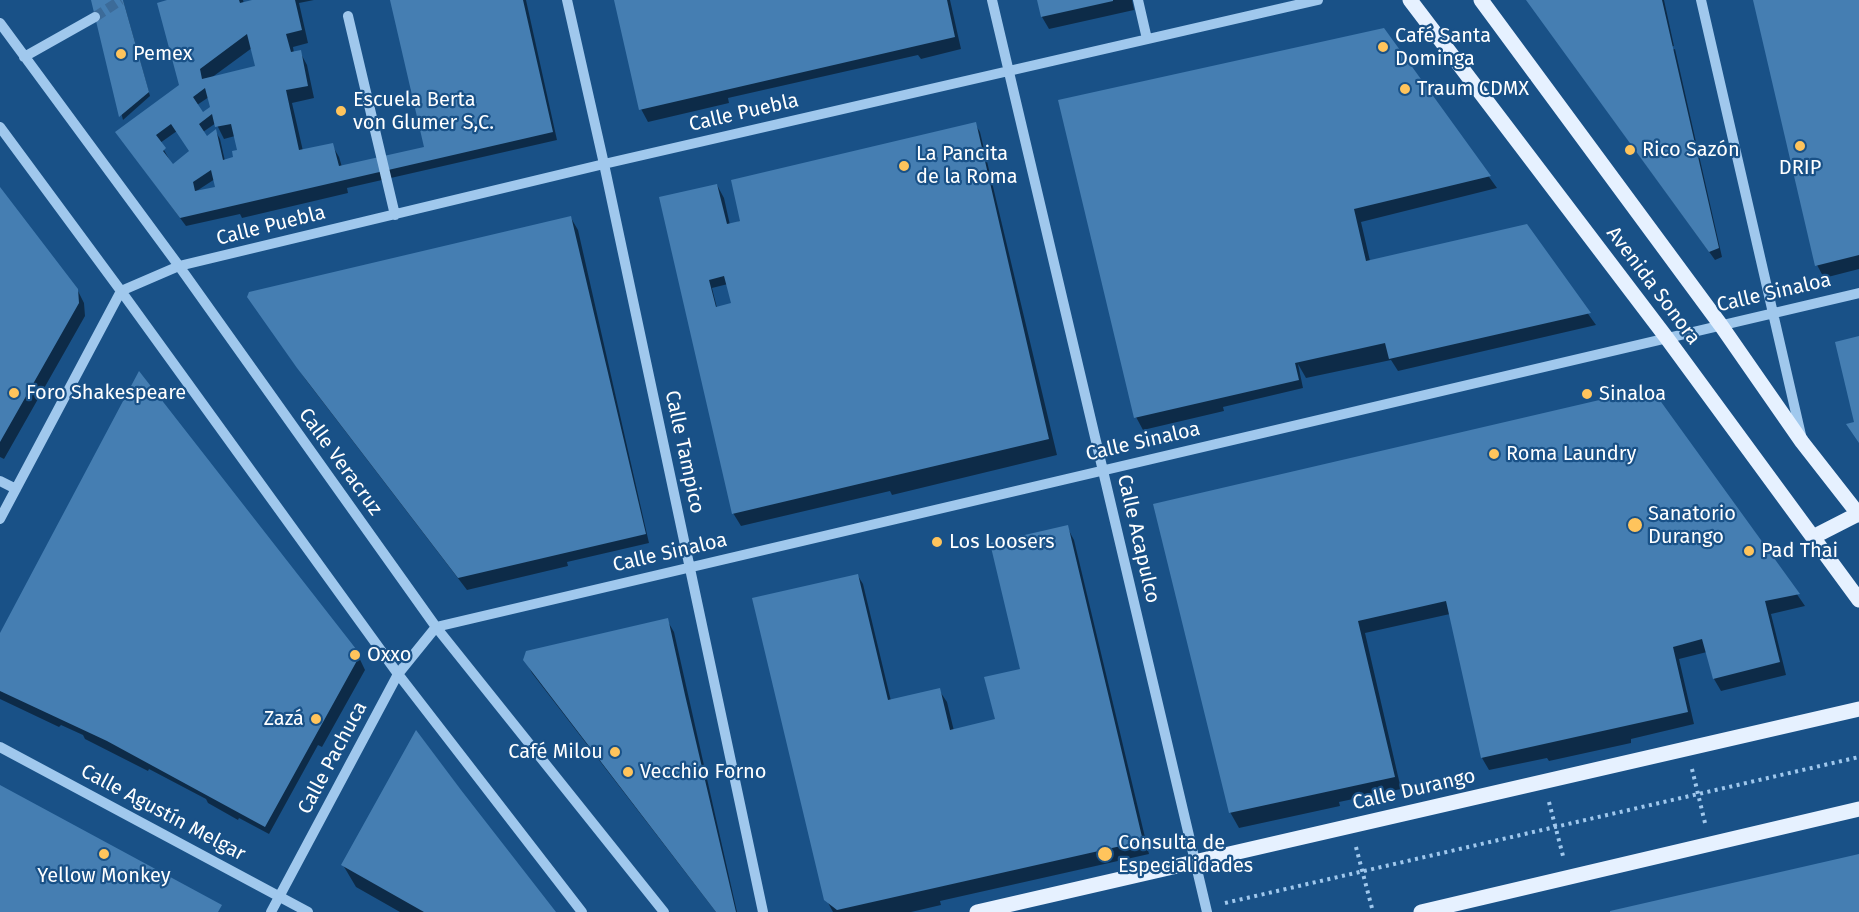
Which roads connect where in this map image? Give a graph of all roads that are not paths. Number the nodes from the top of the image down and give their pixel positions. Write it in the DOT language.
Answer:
graph roads {
  1 [pos="567,0"];
  2 [pos="992,0"];
  3 [pos="1138,0"];
  4 [pos="1318,0"];
  5 [pos="1410,0"];
  6 [pos="1481,0"];
  7 [pos="1701,0"];
  8 [pos="348,16"];
  9 [pos="95,17"];
  10 [pos="0,23"];
  11 [pos="1147,39"];
  12 [pos="24,57"];
  13 [pos="1009,71"];
  14 [pos="0,127"];
  15 [pos="604,164"];
  16 [pos="395,214"];
  17 [pos="179,267"];
  18 [pos="121,291"];
  19 [pos="1859,293"];
  20 [pos="1772,312"];
  21 [pos="1720,324"];
  22 [pos="1666,337"];
  23 [pos="1802,442"];
  24 [pos="1103,470"];
  25 [pos="0,481"];
  26 [pos="16,489"];
  27 [pos="1858,515"];
  28 [pos="0,519"];
  29 [pos="1813,537"];
  30 [pos="690,567"];
  31 [pos="1859,600"];
  32 [pos="436,627"];
  33 [pos="398,674"];
  34 [pos="1859,709"];
  35 [pos="0,747"];
  36 [pos="1859,809"];
  37 [pos="1195,862"];
  38 [pos="280,896"];
  39 [pos="1206,910"];
  40 [pos="271,912"];
  41 [pos="308,912"];
  42 [pos="582,912"];
  43 [pos="664,912"];
  44 [pos="763,912"];
  45 [pos="977,912"];
  46 [pos="1421,912"];
  1 -- 15 [label="street, Calle Tampico"];
  2 -- 13 [label="street, Calle Acapulco"];
  3 -- 11 [label="street"];
  4 -- 11 [label="street, Calle Puebla"];
  5 -- 22 [label="main road, Avenida Sonora"];
  6 -- 21 [label="main road, Avenida Sonora"];
  7 -- 20 [label="street"];
  8 -- 16 [label="street"];
  9 -- 12 [label="street"];
  10 -- 12 [label="street, Calle Veracruz"];
  11 -- 13 [label="street, Calle Puebla"];
  12 -- 17 [label="street, Calle Veracruz"];
  13 -- 15 [label="street, Calle Puebla"];
  13 -- 24 [label="street, Calle Acapulco"];
  14 -- 18 [label="street"];
  15 -- 16 [label="street, Calle Puebla"];
  15 -- 30 [label="street, Calle Tampico"];
  16 -- 17 [label="street, Calle Puebla"];
  17 -- 18 [label="street, Calle Puebla"];
  17 -- 32 [label="street, Calle Veracruz"];
  18 -- 26 [label="street"];
  18 -- 33 [label="street"];
  19 -- 20 [label="street, Calle Sinaloa"];
  20 -- 21 [label="street, Calle Sinaloa"];
  20 -- 23 [label="street"];
  21 -- 22 [label="street, Calle Sinaloa"];
  21 -- 23 [label="main road, Avenida Sonora"];
  22 -- 24 [label="street, Calle Sinaloa"];
  22 -- 29 [label="main road, Avenida Sonora"];
  23 -- 27 [label="main road, Avenida Sonora"];
  24 -- 30 [label="street, Calle Sinaloa"];
  24 -- 37 [label="street, Calle Acapulco"];
  25 -- 26 [label="street"];
  26 -- 28 [label="street"];
  27 -- 29 [label="main road"];
  29 -- 31 [label="main road, Avenida Sonora"];
  30 -- 32 [label="street, Calle Sinaloa"];
  30 -- 44 [label="street, Calle Tampico"];
  32 -- 33 [label="street, Calle Pachuca"];
  32 -- 43 [label="street, Calle Veracruz"];
  33 -- 38 [label="street, Calle Pachuca"];
  33 -- 42 [label="street"];
  34 -- 37 [label="main road, Calle Durango"];
  35 -- 38 [label="street, Calle Agustín Melgar"];
  36 -- 46 [label="main road"];
  37 -- 39 [label="street, Calle Acapulco"];
  37 -- 45 [label="main road, Calle Durango"];
  38 -- 40 [label="street, Calle Pachuca"];
  38 -- 41 [label="street, Calle Agustín Melgar"];
}
